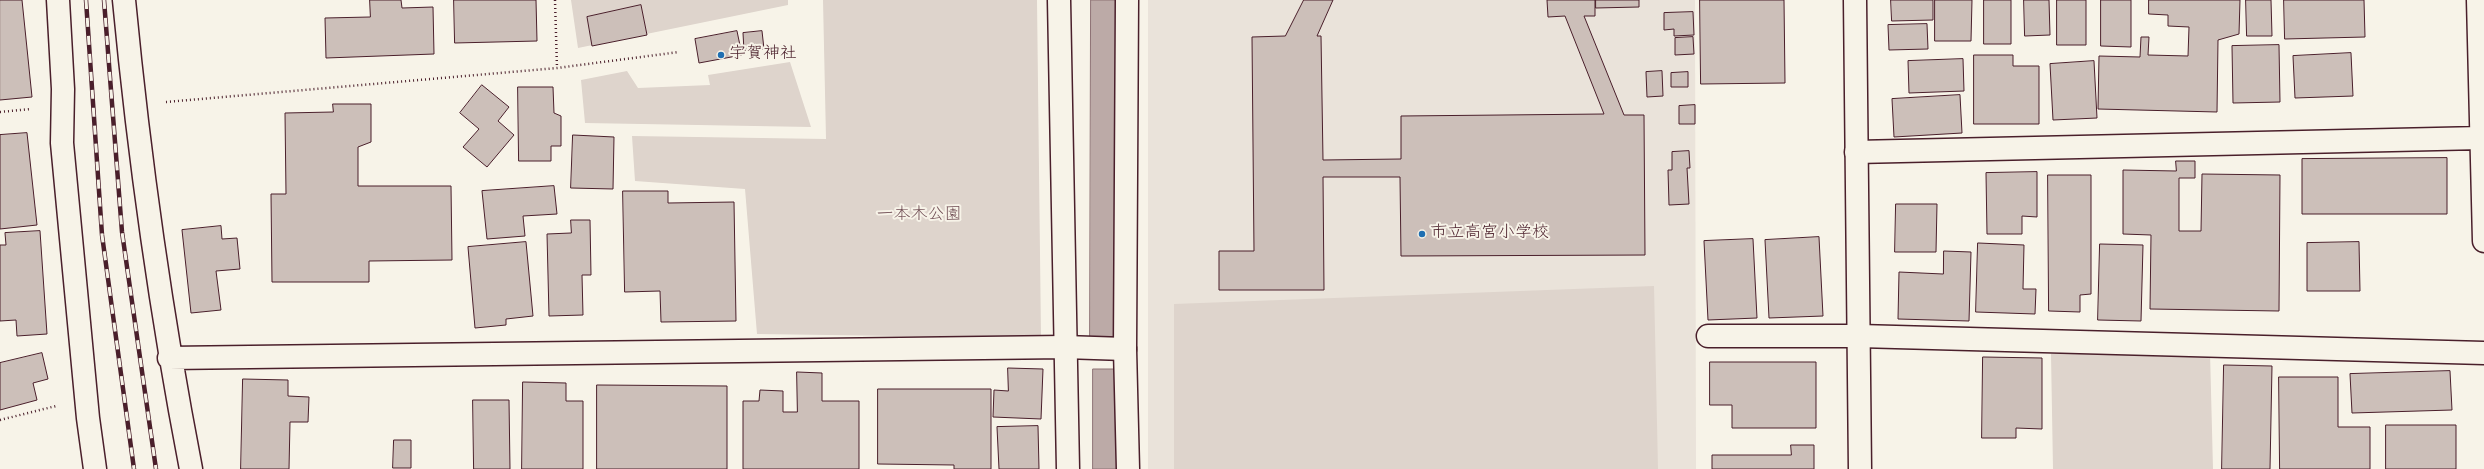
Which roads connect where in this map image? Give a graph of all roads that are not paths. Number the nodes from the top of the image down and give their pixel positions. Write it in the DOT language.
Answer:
graph roads {
  1 [pos="58,0"];
  2 [pos="124,0"];
  3 [pos="1059,0"];
  4 [pos="1127,0"];
  5 [pos="1855,0"];
  6 [pos="2478,0"];
  7 [pos="2481,138"];
  8 [pos="1856,152"];
  9 [pos="2484,241"];
  10 [pos="1708,336"];
  11 [pos="1859,336"];
  12 [pos="1064,348"];
  13 [pos="1125,349"];
  14 [pos="2484,353"];
  15 [pos="169,358"];
  16 [pos="95,469"];
  17 [pos="191,469"];
  18 [pos="1068,469"];
  19 [pos="1128,469"];
  20 [pos="1860,469"];
  1 -- 16 [label="street"];
  2 -- 15 [label="street"];
  3 -- 12 [label="street"];
  4 -- 13 [label="street"];
  5 -- 8 [label="street"];
  6 -- 7 [label="street"];
  7 -- 8 [label="street"];
  7 -- 9 [label="street"];
  8 -- 11 [label="street"];
  10 -- 11 [label="street"];
  11 -- 14 [label="street"];
  11 -- 20 [label="street"];
  12 -- 13 [label="street"];
  12 -- 15 [label="street"];
  12 -- 18 [label="street"];
  13 -- 19 [label="street"];
  15 -- 17 [label="street"];
}
